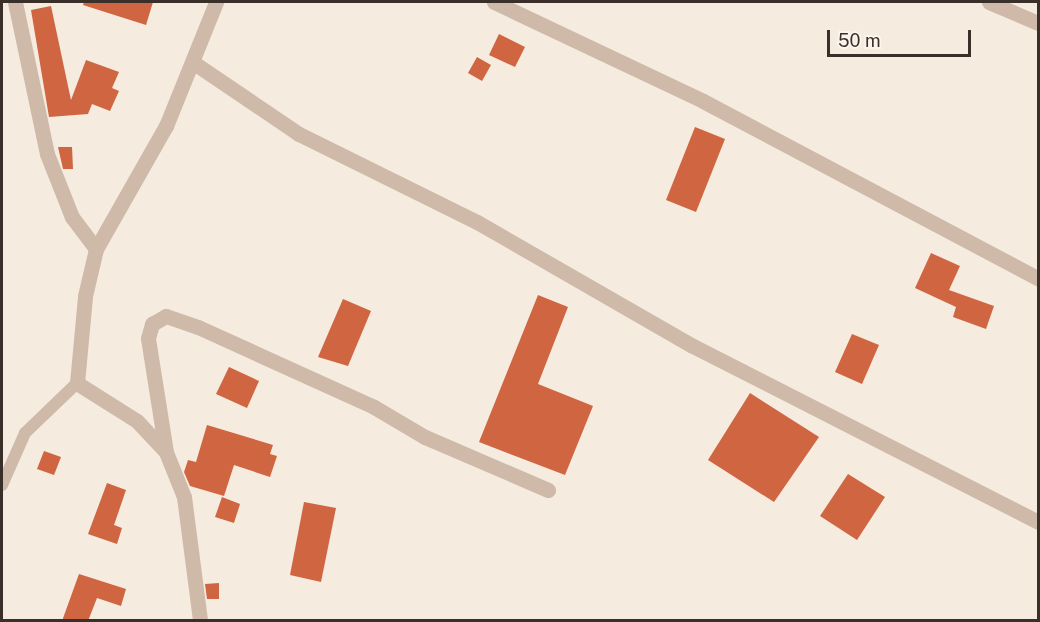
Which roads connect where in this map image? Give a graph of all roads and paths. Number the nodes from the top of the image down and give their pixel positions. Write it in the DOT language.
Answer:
graph roads {
  1 [pos="15,2"];
  2 [pos="216,2"];
  3 [pos="494,2"];
  4 [pos="989,2"];
  5 [pos="1038,23"];
  6 [pos="194,63"];
  7 [pos="96,249"];
  8 [pos="1038,278"];
  9 [pos="77,383"];
  10 [pos="166,452"];
  11 [pos="2,485"];
  12 [pos="548,490"];
  13 [pos="1038,522"];
  14 [pos="200,621"];
  1 -- 7 [label="street"];
  2 -- 6 [label="street"];
  3 -- 8 [label="street"];
  4 -- 5 [label="street"];
  6 -- 7 [label="street"];
  6 -- 13 [label="street"];
  7 -- 9 [label="street"];
  9 -- 10 [label="street"];
  9 -- 11 [label="lane"];
  10 -- 12 [label="street"];
  10 -- 14 [label="street"];
}
